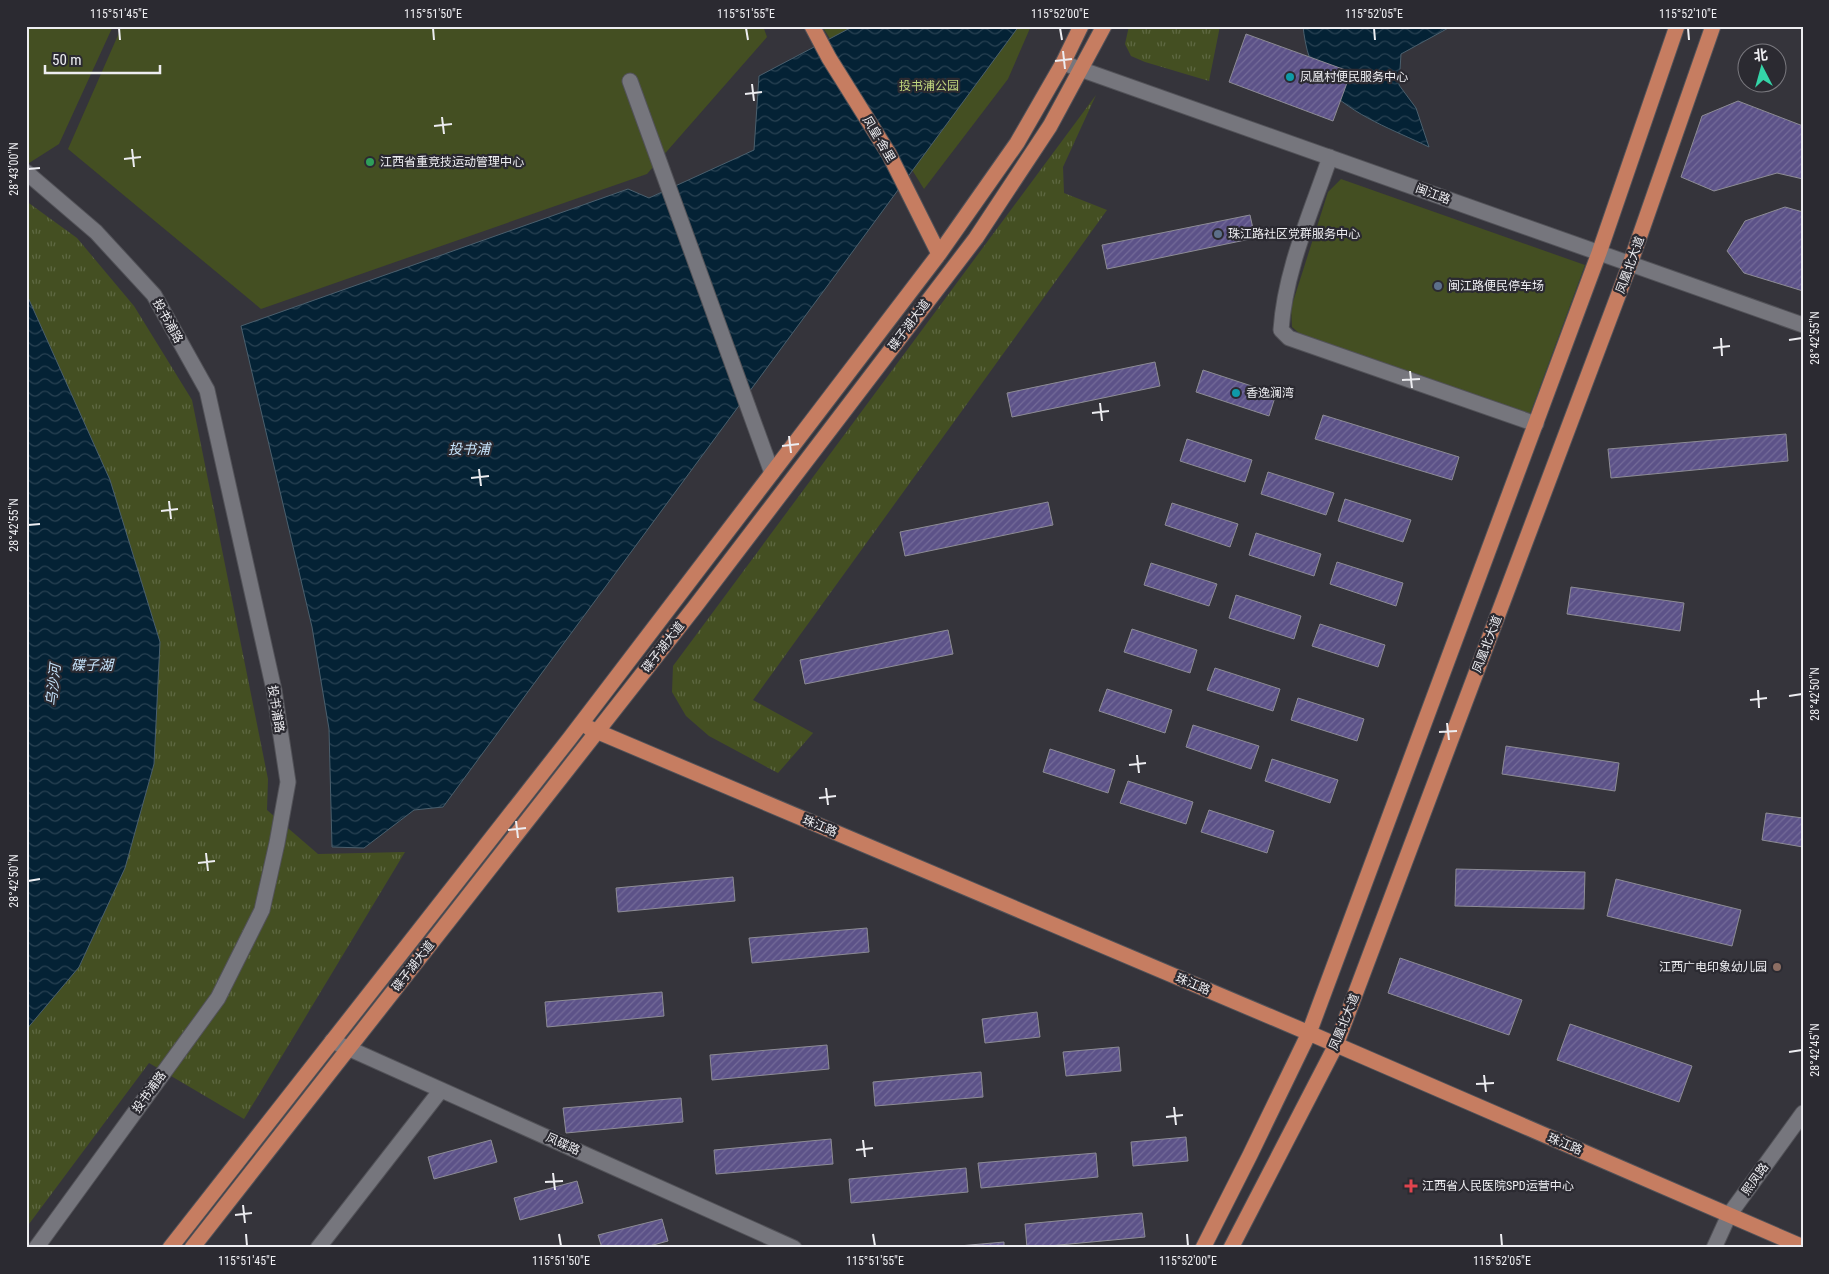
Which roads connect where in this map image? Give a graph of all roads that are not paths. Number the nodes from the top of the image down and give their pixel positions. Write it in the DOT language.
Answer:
graph roads {
  1 [pos="812,26"];
  2 [pos="1081,26"];
  3 [pos="1104,26"];
  4 [pos="1677,26"];
  5 [pos="1712,26"];
  6 [pos="1063,63"];
  7 [pos="1081,69"];
  8 [pos="630,81"];
  9 [pos="1330,157"];
  10 [pos="26,172"];
  11 [pos="1599,253"];
  12 [pos="939,254"];
  13 [pos="1630,264"];
  14 [pos="1803,325"];
  15 [pos="1536,424"];
  16 [pos="772,474"];
  17 [pos="581,724"];
  18 [pos="597,731"];
  19 [pos="1309,1033"];
  20 [pos="332,1041"];
  21 [pos="1336,1045"];
  22 [pos="348,1048"];
  23 [pos="441,1090"];
  24 [pos="1803,1113"];
  25 [pos="1725,1213"];
  26 [pos="36,1248"];
  27 [pos="170,1248"];
  28 [pos="192,1248"];
  29 [pos="318,1248"];
  30 [pos="794,1248"];
  31 [pos="1203,1248"];
  32 [pos="1231,1248"];
  33 [pos="1703,1248"];
  34 [pos="1714,1248"];
  35 [pos="1803,1248"];
  1 -- 12 [label="main road, 凤皇-舍里"];
  2 -- 6 [label="main road, 碟子湖大道"];
  3 -- 7 [label="main road, 碟子湖大道"];
  4 -- 11 [label="main road"];
  5 -- 13 [label="main road, 凤凰北大道"];
  6 -- 7 [label="street, 闽江路"];
  6 -- 12 [label="main road, 碟子湖大道"];
  7 -- 9 [label="street, 闽江路"];
  7 -- 18 [label="main road, 碟子湖大道"];
  8 -- 16 [label="street"];
  9 -- 11 [label="street, 闽江路"];
  9 -- 15 [label="street"];
  10 -- 26 [label="street, 投书浦路"];
  11 -- 13 [label="street, 闽江路"];
  11 -- 15 [label="main road"];
  12 -- 16 [label="main road, 碟子湖大道"];
  13 -- 14 [label="street, 闽江路"];
  13 -- 21 [label="main road, 凤凰北大道"];
  15 -- 19 [label="main road"];
  16 -- 17 [label="main road, 碟子湖大道"];
  17 -- 18 [label="main road, 珠江路"];
  17 -- 20 [label="main road, 碟子湖大道"];
  18 -- 19 [label="main road, 珠江路"];
  18 -- 22 [label="main road, 碟子湖大道"];
  19 -- 21 [label="main road, 珠江路"];
  19 -- 31 [label="main road"];
  20 -- 22 [label="street, 凤碟路"];
  20 -- 27 [label="main road, 碟子湖大道"];
  21 -- 25 [label="main road, 珠江路"];
  21 -- 32 [label="main road, 凤凰北大道"];
  22 -- 23 [label="street, 凤碟路"];
  22 -- 28 [label="main road, 碟子湖大道"];
  23 -- 29 [label="street"];
  23 -- 30 [label="street, 凤碟路"];
  24 -- 25 [label="street, 熙凤路"];
  25 -- 33 [label="street, 熙凤路"];
  25 -- 34 [label="street, 熙凤路"];
  25 -- 35 [label="main road, 珠江路"];
}
